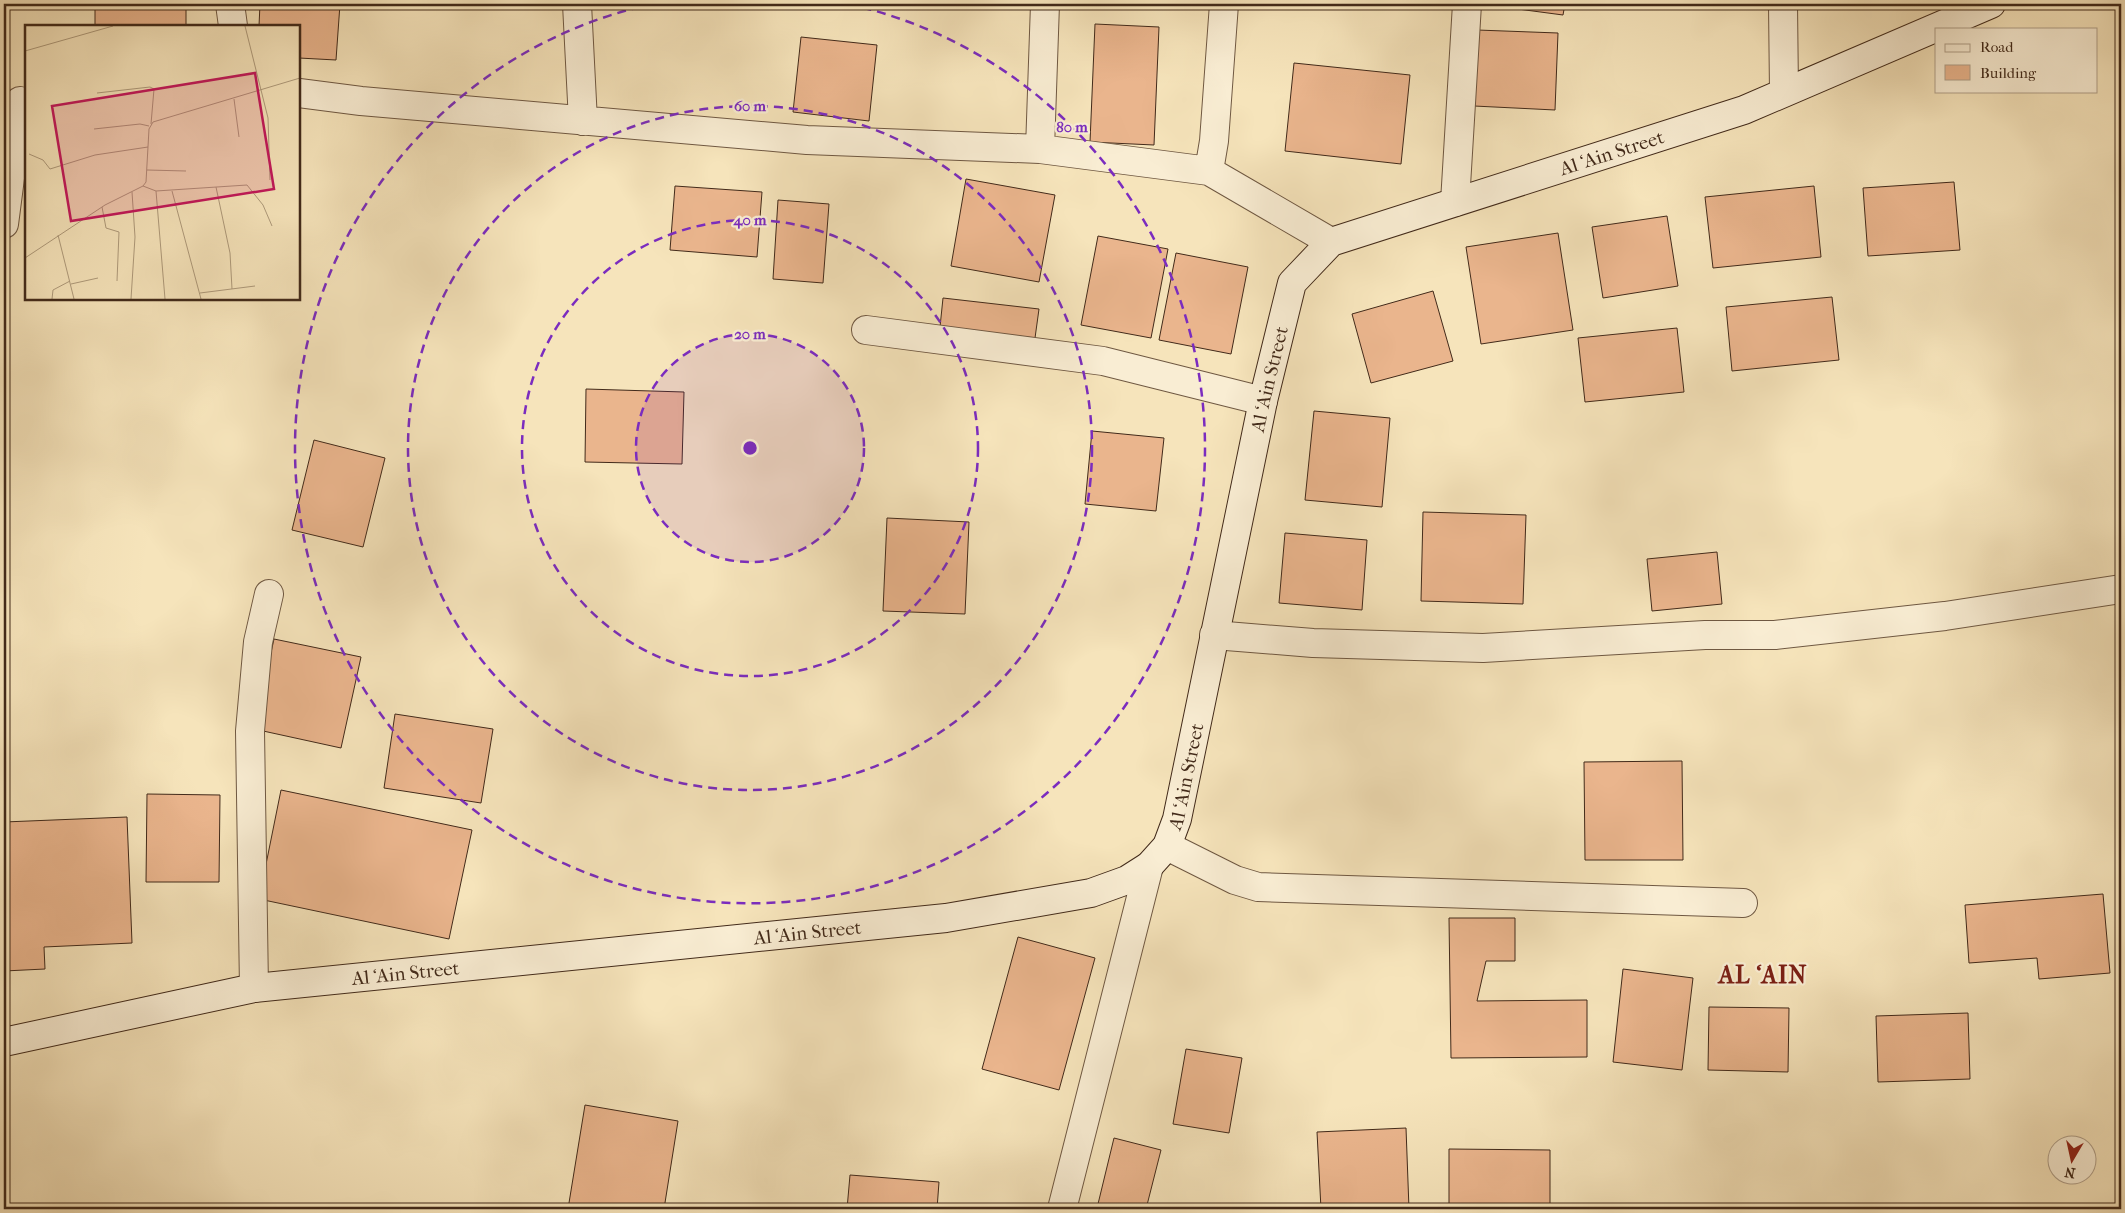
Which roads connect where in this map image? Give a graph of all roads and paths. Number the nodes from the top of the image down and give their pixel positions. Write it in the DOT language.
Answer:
graph roads {
  1 [pos="230,4"];
  2 [pos="577,4"];
  3 [pos="1045,4"];
  4 [pos="1224,4"];
  5 [pos="1467,4"];
  6 [pos="1783,4"];
  7 [pos="1991,4"];
  8 [pos="232,25"];
  9 [pos="1784,92"];
  10 [pos="300,93"];
  11 [pos="20,101"];
  12 [pos="583,121"];
  13 [pos="1040,149"];
  14 [pos="1209,170"];
  15 [pos="1455,202"];
  16 [pos="4,224"];
  17 [pos="1331,242"];
  18 [pos="866,330"];
  19 [pos="1263,402"];
  20 [pos="2121,589"];
  21 [pos="269,594"];
  22 [pos="1214,635"];
  23 [pos="1167,846"];
  24 [pos="1149,866"];
  25 [pos="1744,903"];
  26 [pos="254,988"];
  27 [pos="4,1042"];
  28 [pos="1062,1209"];
  1 -- 8 [label="street"];
  2 -- 12 [label="street"];
  3 -- 13 [label="street"];
  4 -- 14 [label="street"];
  5 -- 15 [label="street"];
  6 -- 9 [label="street"];
  7 -- 9 [label="street, Al ‘Ain Street"];
  9 -- 15 [label="street, Al ‘Ain Street"];
  10 -- 12 [label="street"];
  11 -- 16 [label="street"];
  12 -- 13 [label="street"];
  13 -- 14 [label="street"];
  14 -- 17 [label="street"];
  15 -- 17 [label="street, Al ‘Ain Street"];
  17 -- 19 [label="street, Al ‘Ain Street"];
  18 -- 19 [label="street"];
  19 -- 22 [label="street, Al ‘Ain Street"];
  20 -- 22 [label="street"];
  21 -- 26 [label="street"];
  22 -- 23 [label="street, Al ‘Ain Street"];
  23 -- 24 [label="street, Al ‘Ain Street"];
  23 -- 25 [label="street"];
  24 -- 26 [label="street, Al ‘Ain Street"];
  24 -- 28 [label="street"];
  26 -- 27 [label="street, Al ‘Ain Street"];
}
